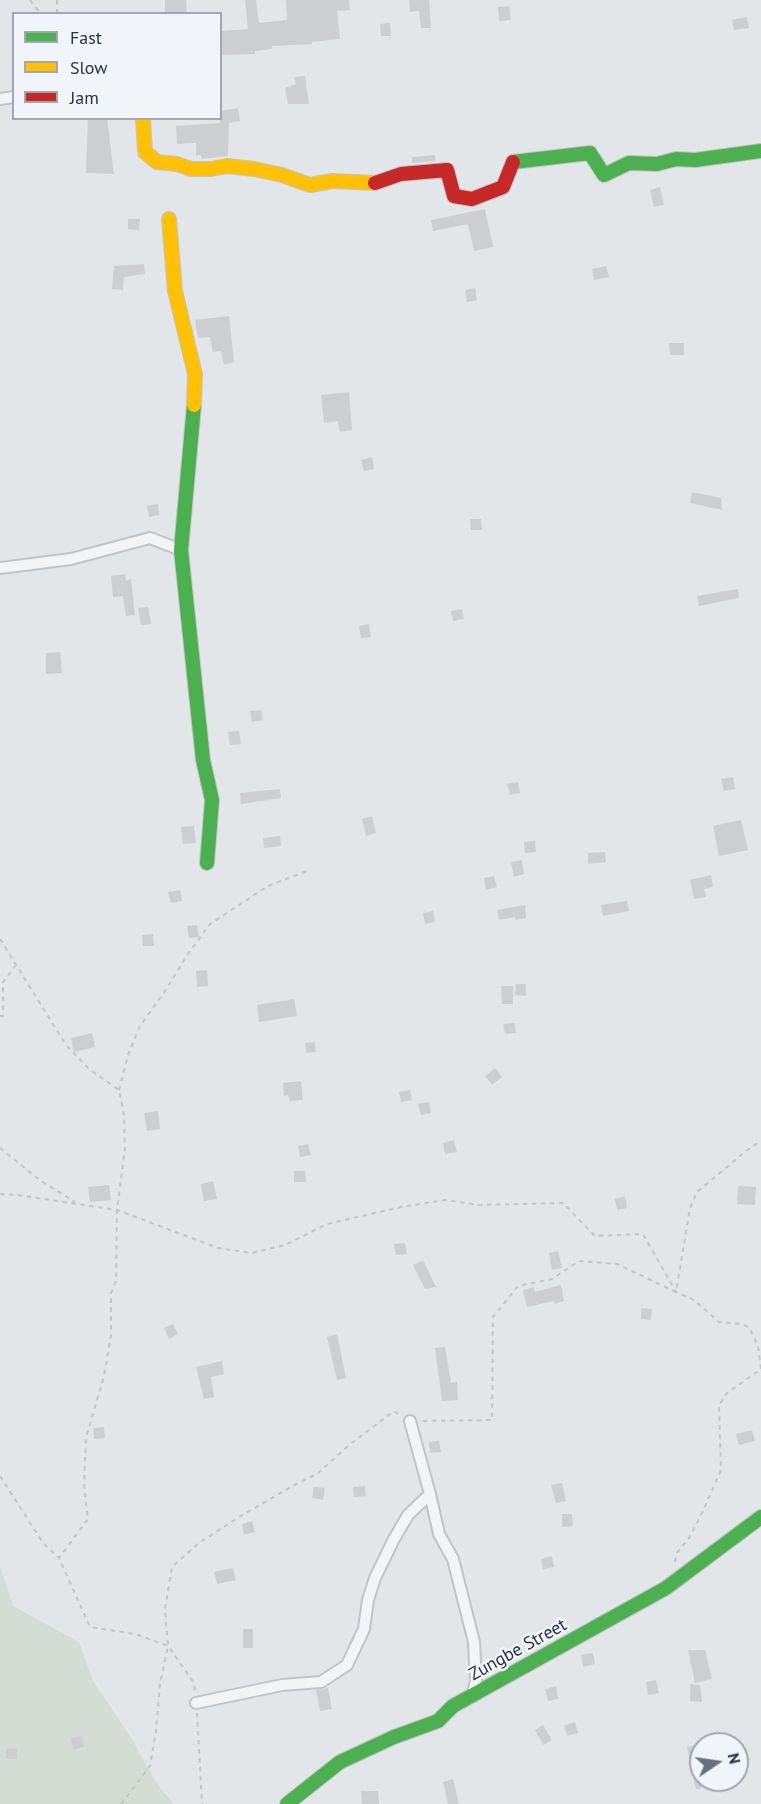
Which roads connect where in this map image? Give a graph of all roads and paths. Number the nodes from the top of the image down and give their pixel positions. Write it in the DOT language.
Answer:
graph roads {
  1 [pos="30,0"];
  2 [pos="39,12"];
  3 [pos="143,120"];
  4 [pos="761,151"];
  5 [pos="169,219"];
  6 [pos="181,550"];
  7 [pos="0,568"];
  8 [pos="207,863"];
  9 [pos="307,871"];
  10 [pos="0,939"];
  11 [pos="16,965"];
  12 [pos="0,1016"];
  13 [pos="119,1090"];
  14 [pos="0,1148"];
  15 [pos="0,1194"];
  16 [pos="78,1203"];
  17 [pos="117,1210"];
  18 [pos="410,1421"];
  19 [pos="0,1476"];
  20 [pos="430,1494"];
  21 [pos="761,1517"];
  22 [pos="59,1558"];
  23 [pos="666,1588"];
  24 [pos="472,1696"];
  25 [pos="196,1703"];
  26 [pos="202,1804"];
  27 [pos="286,1804"];
  1 -- 2 [label="path"];
  3 -- 4 [label="street"];
  5 -- 6 [label="street"];
  6 -- 7 [label="street"];
  6 -- 8 [label="street"];
  9 -- 13 [label="path"];
  10 -- 11 [label="path"];
  11 -- 12 [label="path"];
  11 -- 13 [label="path"];
  13 -- 17 [label="path"];
  14 -- 16 [label="path"];
  15 -- 16 [label="path"];
  16 -- 17 [label="path"];
  17 -- 22 [label="path"];
  17 -- 23 [label="path"];
  18 -- 20 [label="street"];
  19 -- 22 [label="path"];
  20 -- 24 [label="street"];
  20 -- 25 [label="street"];
  21 -- 23 [label="street, Zungbe Street"];
  22 -- 25 [label="path"];
  23 -- 24 [label="street, Zungbe Street"];
  24 -- 27 [label="street, Zungbe Street"];
  25 -- 26 [label="path"];
}
